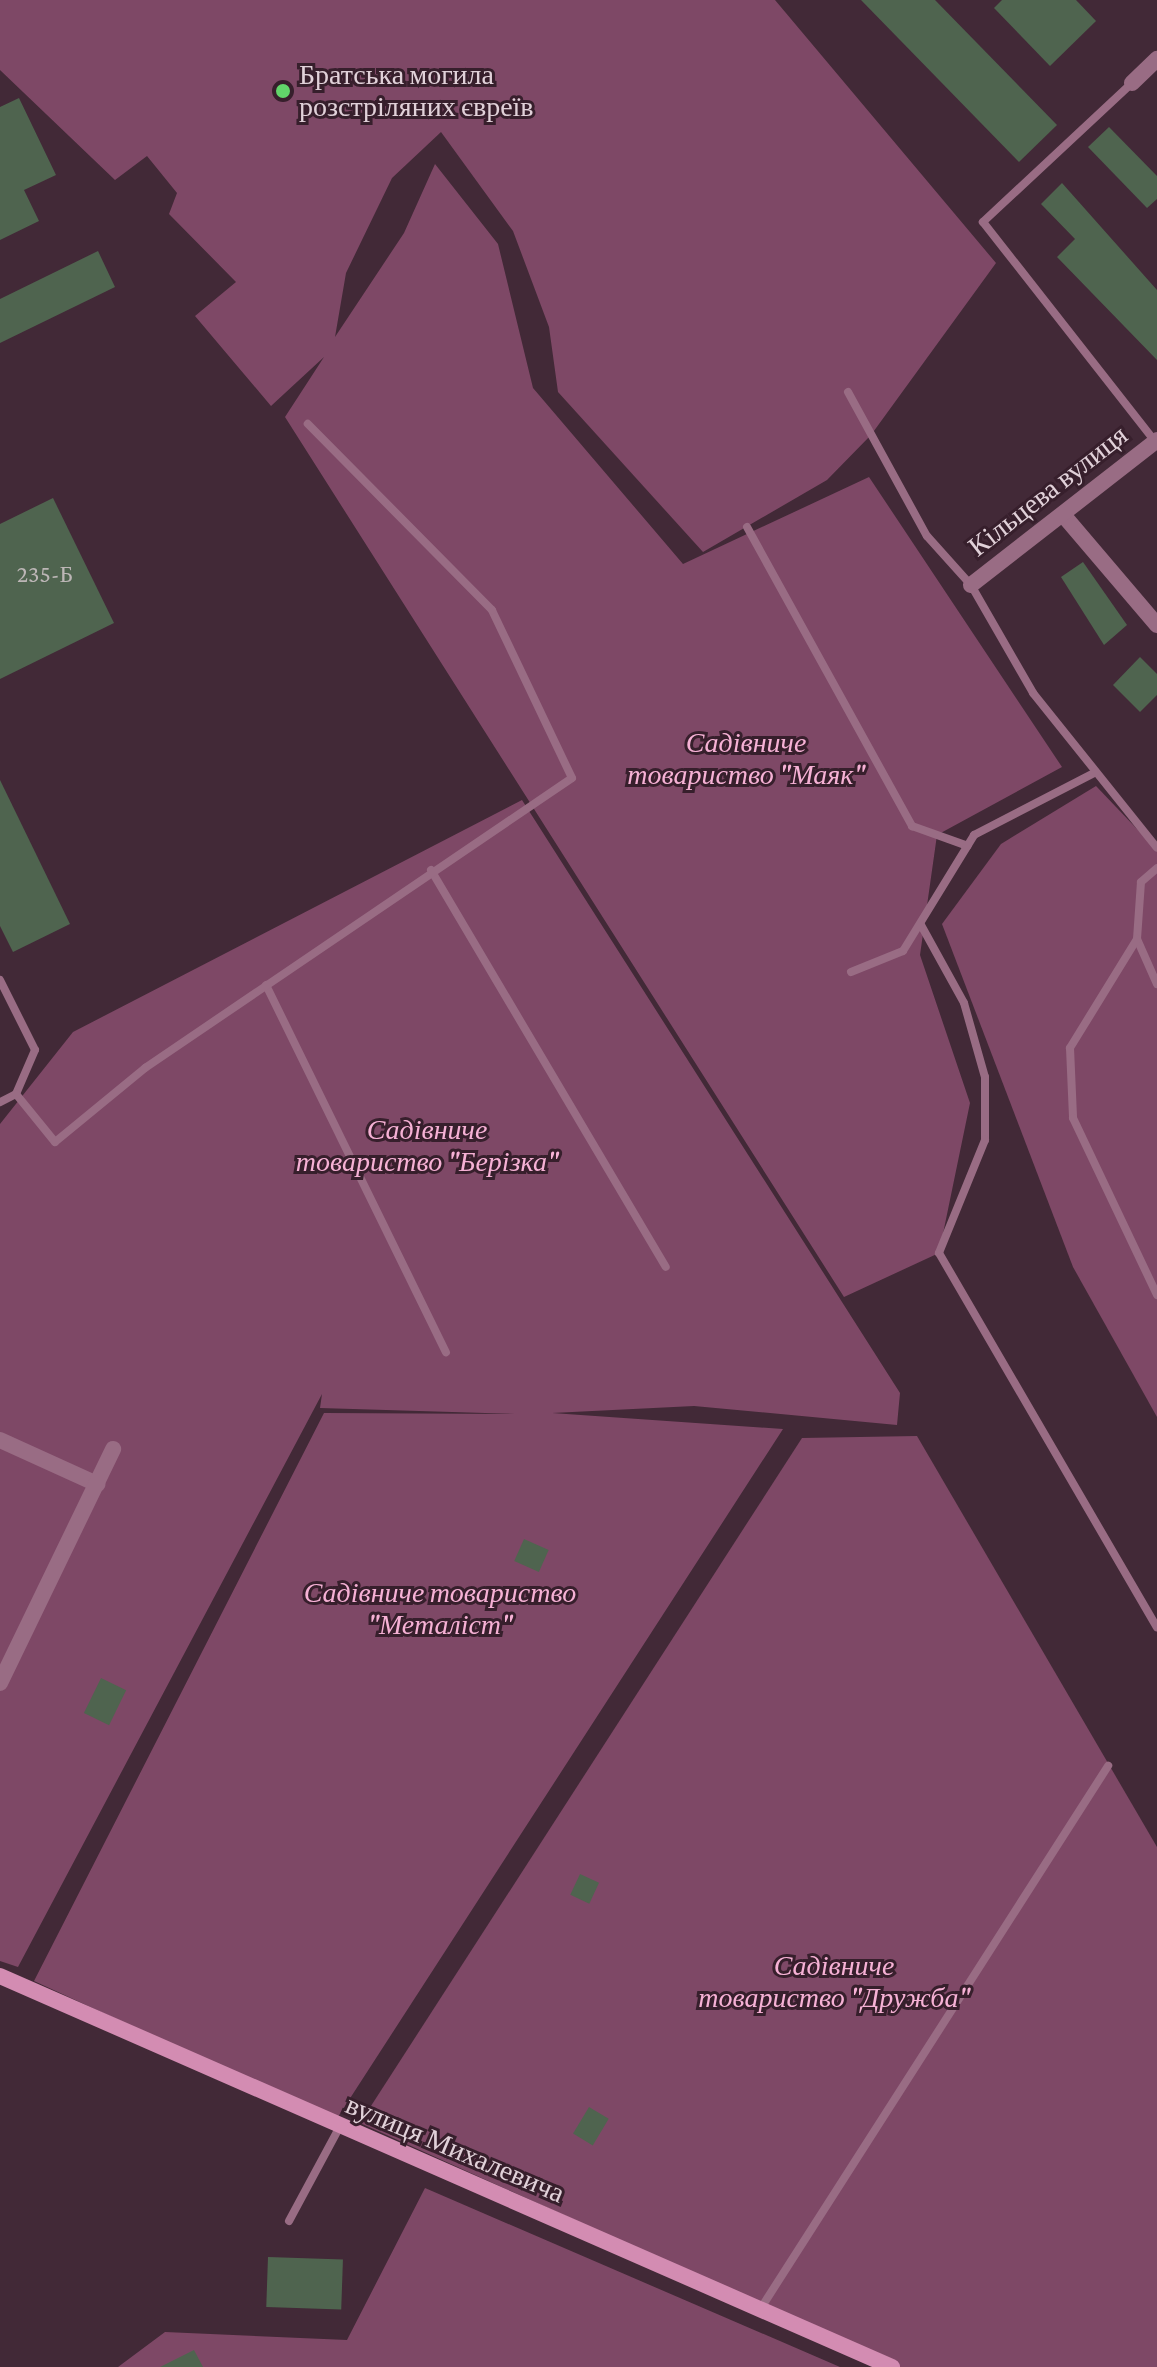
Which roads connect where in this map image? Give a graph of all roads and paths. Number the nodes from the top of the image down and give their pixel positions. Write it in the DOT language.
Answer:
graph roads {
  1 [pos="1157,59"];
  2 [pos="1132,83"];
  3 [pos="848,392"];
  4 [pos="308,424"];
  5 [pos="1156,441"];
  6 [pos="1065,517"];
  7 [pos="747,527"];
  8 [pos="971,585"];
  9 [pos="1157,625"];
  10 [pos="1096,772"];
  11 [pos="968,846"];
  12 [pos="1157,848"];
  13 [pos="1157,868"];
  14 [pos="431,870"];
  15 [pos="921,925"];
  16 [pos="1137,939"];
  17 [pos="851,972"];
  18 [pos="0,980"];
  19 [pos="1157,984"];
  20 [pos="266,985"];
  21 [pos="16,1094"];
  22 [pos="0,1102"];
  23 [pos="666,1267"];
  24 [pos="1157,1295"];
  25 [pos="446,1352"];
  26 [pos="0,1440"];
  27 [pos="113,1449"];
  28 [pos="97,1484"];
  29 [pos="1157,1627"];
  30 [pos="0,1683"];
  31 [pos="1108,1766"];
  32 [pos="0,1976"];
  33 [pos="339,2128"];
  34 [pos="289,2221"];
  35 [pos="761,2308"];
  36 [pos="892,2367"];
  1 -- 2 [label="street"];
  2 -- 5 [label="lane"];
  3 -- 8 [label="lane"];
  4 -- 14 [label="lane"];
  5 -- 6 [label="street, Кільцева вулиця"];
  6 -- 8 [label="street, Кільцева вулиця"];
  6 -- 9 [label="street"];
  7 -- 11 [label="lane"];
  8 -- 10 [label="lane"];
  10 -- 11 [label="lane"];
  10 -- 12 [label="lane"];
  11 -- 15 [label="lane"];
  13 -- 16 [label="lane"];
  14 -- 20 [label="lane"];
  14 -- 23 [label="lane"];
  15 -- 17 [label="lane"];
  15 -- 29 [label="lane"];
  16 -- 19 [label="lane"];
  16 -- 24 [label="lane"];
  18 -- 21 [label="lane"];
  20 -- 21 [label="lane"];
  20 -- 25 [label="lane"];
  21 -- 22 [label="lane"];
  26 -- 28 [label="street"];
  27 -- 28 [label="street"];
  28 -- 30 [label="street"];
  31 -- 35 [label="lane"];
  32 -- 33 [label="street, вулиця Михалевича"];
  33 -- 34 [label="lane"];
  33 -- 35 [label="street, вулиця Михалевича"];
  35 -- 36 [label="street, вулиця Михалевича"];
}
